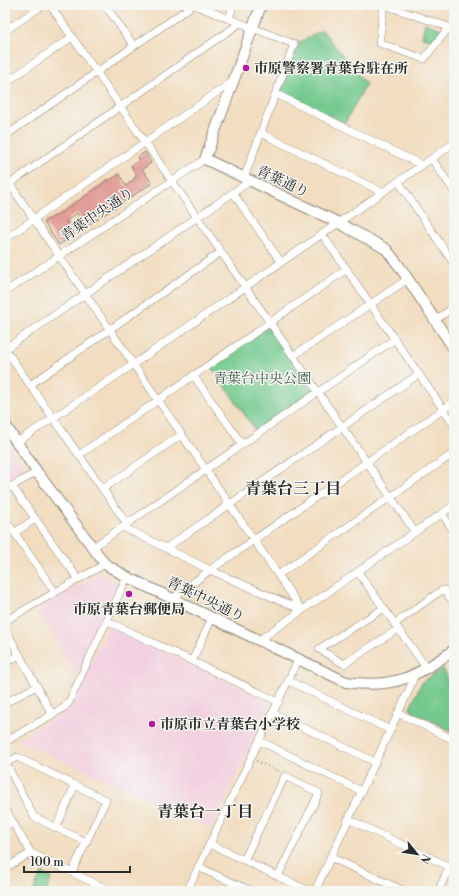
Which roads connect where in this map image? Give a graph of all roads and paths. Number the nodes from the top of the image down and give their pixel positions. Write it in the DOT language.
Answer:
graph roads {
  1 [pos="43,5"];
  2 [pos="50,5"];
  3 [pos="105,5"];
  4 [pos="193,5"];
  5 [pos="234,5"];
  6 [pos="261,5"];
  7 [pos="384,5"];
  8 [pos="229,19"];
  9 [pos="5,20"];
  10 [pos="240,23"];
  11 [pos="253,28"];
  12 [pos="8,29"];
  13 [pos="72,37"];
  14 [pos="134,46"];
  15 [pos="97,73"];
  16 [pos="232,82"];
  17 [pos="5,83"];
  18 [pos="276,94"];
  19 [pos="120,106"];
  20 [pos="261,133"];
  21 [pos="5,136"];
  22 [pos="146,142"];
  23 [pos="454,143"];
  24 [pos="205,159"];
  25 [pos="432,159"];
  26 [pos="422,165"];
  27 [pos="5,177"];
  28 [pos="247,179"];
  29 [pos="172,180"];
  30 [pos="398,181"];
  31 [pos="7,185"];
  32 [pos="454,191"];
  33 [pos="233,192"];
  34 [pos="382,192"];
  35 [pos="197,218"];
  36 [pos="34,219"];
  37 [pos="339,222"];
  38 [pos="322,234"];
  39 [pos="5,239"];
  40 [pos="220,252"];
  41 [pos="59,256"];
  42 [pos="281,262"];
  43 [pos="454,264"];
  44 [pos="347,269"];
  45 [pos="408,279"];
  46 [pos="245,287"];
  47 [pos="5,292"];
  48 [pos="86,294"];
  49 [pos="371,304"];
  50 [pos="454,307"];
  51 [pos="434,321"];
  52 [pos="270,323"];
  53 [pos="110,329"];
  54 [pos="395,339"];
  55 [pos="5,349"];
  56 [pos="454,349"];
  57 [pos="293,356"];
  58 [pos="134,364"];
  59 [pos="194,374"];
  60 [pos="419,374"];
  61 [pos="30,385"];
  62 [pos="318,392"];
  63 [pos="158,399"];
  64 [pos="454,402"];
  65 [pos="443,410"];
  66 [pos="53,418"];
  67 [pos="5,425"];
  68 [pos="454,425"];
  69 [pos="342,427"];
  70 [pos="181,434"];
  71 [pos="17,442"];
  72 [pos="242,444"];
  73 [pos="454,453"];
  74 [pos="79,454"];
  75 [pos="367,463"];
  76 [pos="205,470"];
  77 [pos="37,472"];
  78 [pos="12,486"];
  79 [pos="103,489"];
  80 [pos="5,490"];
  81 [pos="390,496"];
  82 [pos="229,505"];
  83 [pos="454,505"];
  84 [pos="442,514"];
  85 [pos="5,519"];
  86 [pos="35,519"];
  87 [pos="125,526"];
  88 [pos="454,531"];
  89 [pos="14,532"];
  90 [pos="415,532"];
  91 [pos="254,540"];
  92 [pos="92,548"];
  93 [pos="166,548"];
  94 [pos="105,564"];
  95 [pos="210,570"];
  96 [pos="358,572"];
  97 [pos="278,575"];
  98 [pos="127,577"];
  99 [pos="78,579"];
  100 [pos="55,592"];
  101 [pos="172,598"];
  102 [pos="454,603"];
  103 [pos="384,608"];
  104 [pos="302,610"];
  105 [pos="212,618"];
  106 [pos="5,621"];
  107 [pos="107,621"];
  108 [pos="396,626"];
  109 [pos="5,629"];
  110 [pos="259,640"];
  111 [pos="454,650"];
  112 [pos="20,655"];
  113 [pos="299,658"];
  114 [pos="192,661"];
  115 [pos="439,661"];
  116 [pos="5,663"];
  117 [pos="426,669"];
  118 [pos="414,676"];
  119 [pos="289,681"];
  120 [pos="37,686"];
  121 [pos="454,693"];
  122 [pos="279,702"];
  123 [pos="5,703"];
  124 [pos="273,713"];
  125 [pos="52,714"];
  126 [pos="398,714"];
  127 [pos="390,730"];
  128 [pos="454,740"];
  129 [pos="260,741"];
  130 [pos="5,742"];
  131 [pos="251,759"];
  132 [pos="375,762"];
  133 [pos="285,776"];
  134 [pos="75,785"];
  135 [pos="361,791"];
  136 [pos="5,808"];
  137 [pos="348,819"];
  138 [pos="13,822"];
  139 [pos="5,826"];
  140 [pos="56,828"];
  141 [pos="86,842"];
  142 [pos="210,844"];
  143 [pos="31,853"];
  144 [pos="330,857"];
  145 [pos="454,858"];
  146 [pos="244,860"];
  147 [pos="198,867"];
  148 [pos="450,867"];
  149 [pos="5,868"];
  150 [pos="72,872"];
  151 [pos="278,876"];
  152 [pos="111,891"];
  153 [pos="187,891"];
  154 [pos="250,891"];
  155 [pos="309,891"];
  156 [pos="315,891"];
  157 [pos="404,891"];
  158 [pos="438,891"];
  1 -- 12 [label="street"];
  2 -- 13 [label="street"];
  3 -- 14 [label="street"];
  4 -- 8 [label="street"];
  4 -- 14 [label="street"];
  5 -- 8 [label="street"];
  6 -- 11 [label="street"];
  7 -- 7 [label="street"];
  8 -- 10 [label="street"];
  9 -- 12 [label="street"];
  10 -- 11 [label="street"];
  10 -- 19 [label="street"];
  11 -- 16 [label="street"];
  11 -- 18 [label="street"];
  13 -- 15 [label="street"];
  13 -- 17 [label="street"];
  14 -- 15 [label="street"];
  15 -- 19 [label="street"];
  15 -- 21 [label="street"];
  16 -- 22 [label="street"];
  16 -- 24 [label="street"];
  18 -- 20 [label="street"];
  18 -- 26 [label="street"];
  19 -- 22 [label="street"];
  19 -- 31 [label="street"];
  20 -- 28 [label="street"];
  20 -- 34 [label="street"];
  22 -- 29 [label="street"];
  22 -- 36 [label="street"];
  23 -- 25 [label="street"];
  24 -- 28 [label="street, 青葉通り"];
  24 -- 29 [label="street, 青葉中央通り"];
  25 -- 26 [label="street"];
  25 -- 32 [label="street"];
  26 -- 30 [label="street"];
  27 -- 31 [label="street"];
  28 -- 33 [label="street"];
  28 -- 37 [label="street, 青葉通り"];
  29 -- 35 [label="street"];
  29 -- 41 [label="street, 青葉中央通り"];
  30 -- 34 [label="street"];
  30 -- 43 [label="street"];
  31 -- 36 [label="street"];
  33 -- 35 [label="street"];
  33 -- 42 [label="street"];
  34 -- 37 [label="street"];
  35 -- 40 [label="street"];
  35 -- 48 [label="street"];
  36 -- 39 [label="street"];
  36 -- 41 [label="street"];
  37 -- 38 [label="street"];
  37 -- 45 [label="street, 青葉通り"];
  38 -- 42 [label="street"];
  38 -- 44 [label="street"];
  40 -- 46 [label="street"];
  40 -- 53 [label="street"];
  41 -- 47 [label="street, 青葉中央通り"];
  41 -- 48 [label="street"];
  42 -- 46 [label="street"];
  44 -- 49 [label="street"];
  44 -- 52 [label="street"];
  45 -- 49 [label="street"];
  45 -- 51 [label="street, 青葉通り"];
  46 -- 52 [label="street"];
  46 -- 58 [label="street"];
  48 -- 53 [label="street"];
  48 -- 55 [label="street"];
  49 -- 54 [label="street"];
  49 -- 57 [label="street"];
  50 -- 51 [label="street"];
  51 -- 56 [label="street, 青葉通り"];
  52 -- 57 [label="street"];
  52 -- 59 [label="street"];
  53 -- 58 [label="street"];
  53 -- 61 [label="street"];
  54 -- 60 [label="street"];
  54 -- 62 [label="street"];
  55 -- 61 [label="street"];
  57 -- 62 [label="street"];
  58 -- 63 [label="street"];
  58 -- 66 [label="street"];
  59 -- 63 [label="street"];
  59 -- 72 [label="street"];
  60 -- 65 [label="street"];
  60 -- 69 [label="street"];
  61 -- 66 [label="street"];
  62 -- 69 [label="street"];
  62 -- 72 [label="street"];
  63 -- 70 [label="street"];
  63 -- 74 [label="street"];
  64 -- 65 [label="street"];
  65 -- 68 [label="street"];
  65 -- 75 [label="street"];
  66 -- 71 [label="street"];
  66 -- 74 [label="street"];
  67 -- 71 [label="street, 青葉中央通り"];
  69 -- 75 [label="street"];
  69 -- 82 [label="street"];
  70 -- 76 [label="street"];
  70 -- 79 [label="street"];
  71 -- 77 [label="street, 青葉中央通り"];
  72 -- 76 [label="street"];
  73 -- 81 [label="street"];
  74 -- 79 [label="street"];
  75 -- 81 [label="street"];
  75 -- 91 [label="street"];
  76 -- 82 [label="street"];
  76 -- 87 [label="street"];
  77 -- 78 [label="street"];
  77 -- 92 [label="street, 青葉中央通り"];
  78 -- 80 [label="street"];
  78 -- 86 [label="street"];
  79 -- 87 [label="street"];
  81 -- 90 [label="street"];
  81 -- 97 [label="street"];
  82 -- 91 [label="street"];
  82 -- 93 [label="street"];
  83 -- 84 [label="street"];
  84 -- 88 [label="street"];
  84 -- 90 [label="street"];
  85 -- 89 [label="street"];
  86 -- 89 [label="street"];
  86 -- 99 [label="street"];
  87 -- 92 [label="street"];
  87 -- 93 [label="street"];
  89 -- 100 [label="street"];
  90 -- 96 [label="street"];
  91 -- 95 [label="street"];
  91 -- 97 [label="street"];
  92 -- 94 [label="street, 青葉中央通り"];
  93 -- 95 [label="street"];
  94 -- 98 [label="street, 青葉中央通り"];
  94 -- 99 [label="street"];
  95 -- 101 [label="street"];
  95 -- 104 [label="street"];
  96 -- 103 [label="street"];
  96 -- 104 [label="street"];
  97 -- 104 [label="street"];
  98 -- 101 [label="street, 青葉中央通り"];
  98 -- 107 [label="street"];
  99 -- 100 [label="street"];
  100 -- 106 [label="street"];
  101 -- 105 [label="street, 青葉中央通り"];
  102 -- 108 [label="street"];
  103 -- 108 [label="street"];
  103 -- 108 [label="street"];
  104 -- 110 [label="street"];
  105 -- 110 [label="street, 青葉中央通り"];
  105 -- 114 [label="street"];
  107 -- 114 [label="street"];
  107 -- 125 [label="street"];
  108 -- 117 [label="street"];
  109 -- 112 [label="street"];
  110 -- 113 [label="street, 青葉中央通り"];
  111 -- 115 [label="street, 青葉中央通り"];
  112 -- 116 [label="street"];
  112 -- 120 [label="street"];
  113 -- 118 [label="street, 青葉中央通り"];
  113 -- 119 [label="street"];
  114 -- 122 [label="street"];
  115 -- 117 [label="street, 青葉中央通り"];
  115 -- 121 [label="path"];
  117 -- 118 [label="street, 青葉中央通り"];
  118 -- 126 [label="street"];
  119 -- 122 [label="street"];
  119 -- 127 [label="street"];
  120 -- 123 [label="street"];
  120 -- 125 [label="street"];
  122 -- 124 [label="street"];
  124 -- 129 [label="street"];
  124 -- 132 [label="street"];
  125 -- 130 [label="street"];
  126 -- 127 [label="street"];
  126 -- 128 [label="street"];
  127 -- 132 [label="street"];
  129 -- 131 [label="street"];
  129 -- 135 [label="street"];
  131 -- 133 [label="path"];
  131 -- 142 [label="street"];
  132 -- 135 [label="street"];
  133 -- 146 [label="street"];
  133 -- 151 [label="street"];
  134 -- 140 [label="street"];
  134 -- 140 [label="street"];
  134 -- 141 [label="street"];
  135 -- 137 [label="street"];
  136 -- 138 [label="street"];
  137 -- 144 [label="street"];
  137 -- 148 [label="street"];
  138 -- 139 [label="street"];
  138 -- 143 [label="street"];
  140 -- 141 [label="street"];
  141 -- 150 [label="street"];
  142 -- 146 [label="street"];
  142 -- 147 [label="street"];
  143 -- 149 [label="street"];
  143 -- 150 [label="street"];
  144 -- 156 [label="street"];
  144 -- 157 [label="street"];
  145 -- 148 [label="street"];
  146 -- 151 [label="street"];
  147 -- 153 [label="street"];
  147 -- 154 [label="street"];
  148 -- 158 [label="street"];
  150 -- 152 [label="street"];
  151 -- 155 [label="street"];
}
